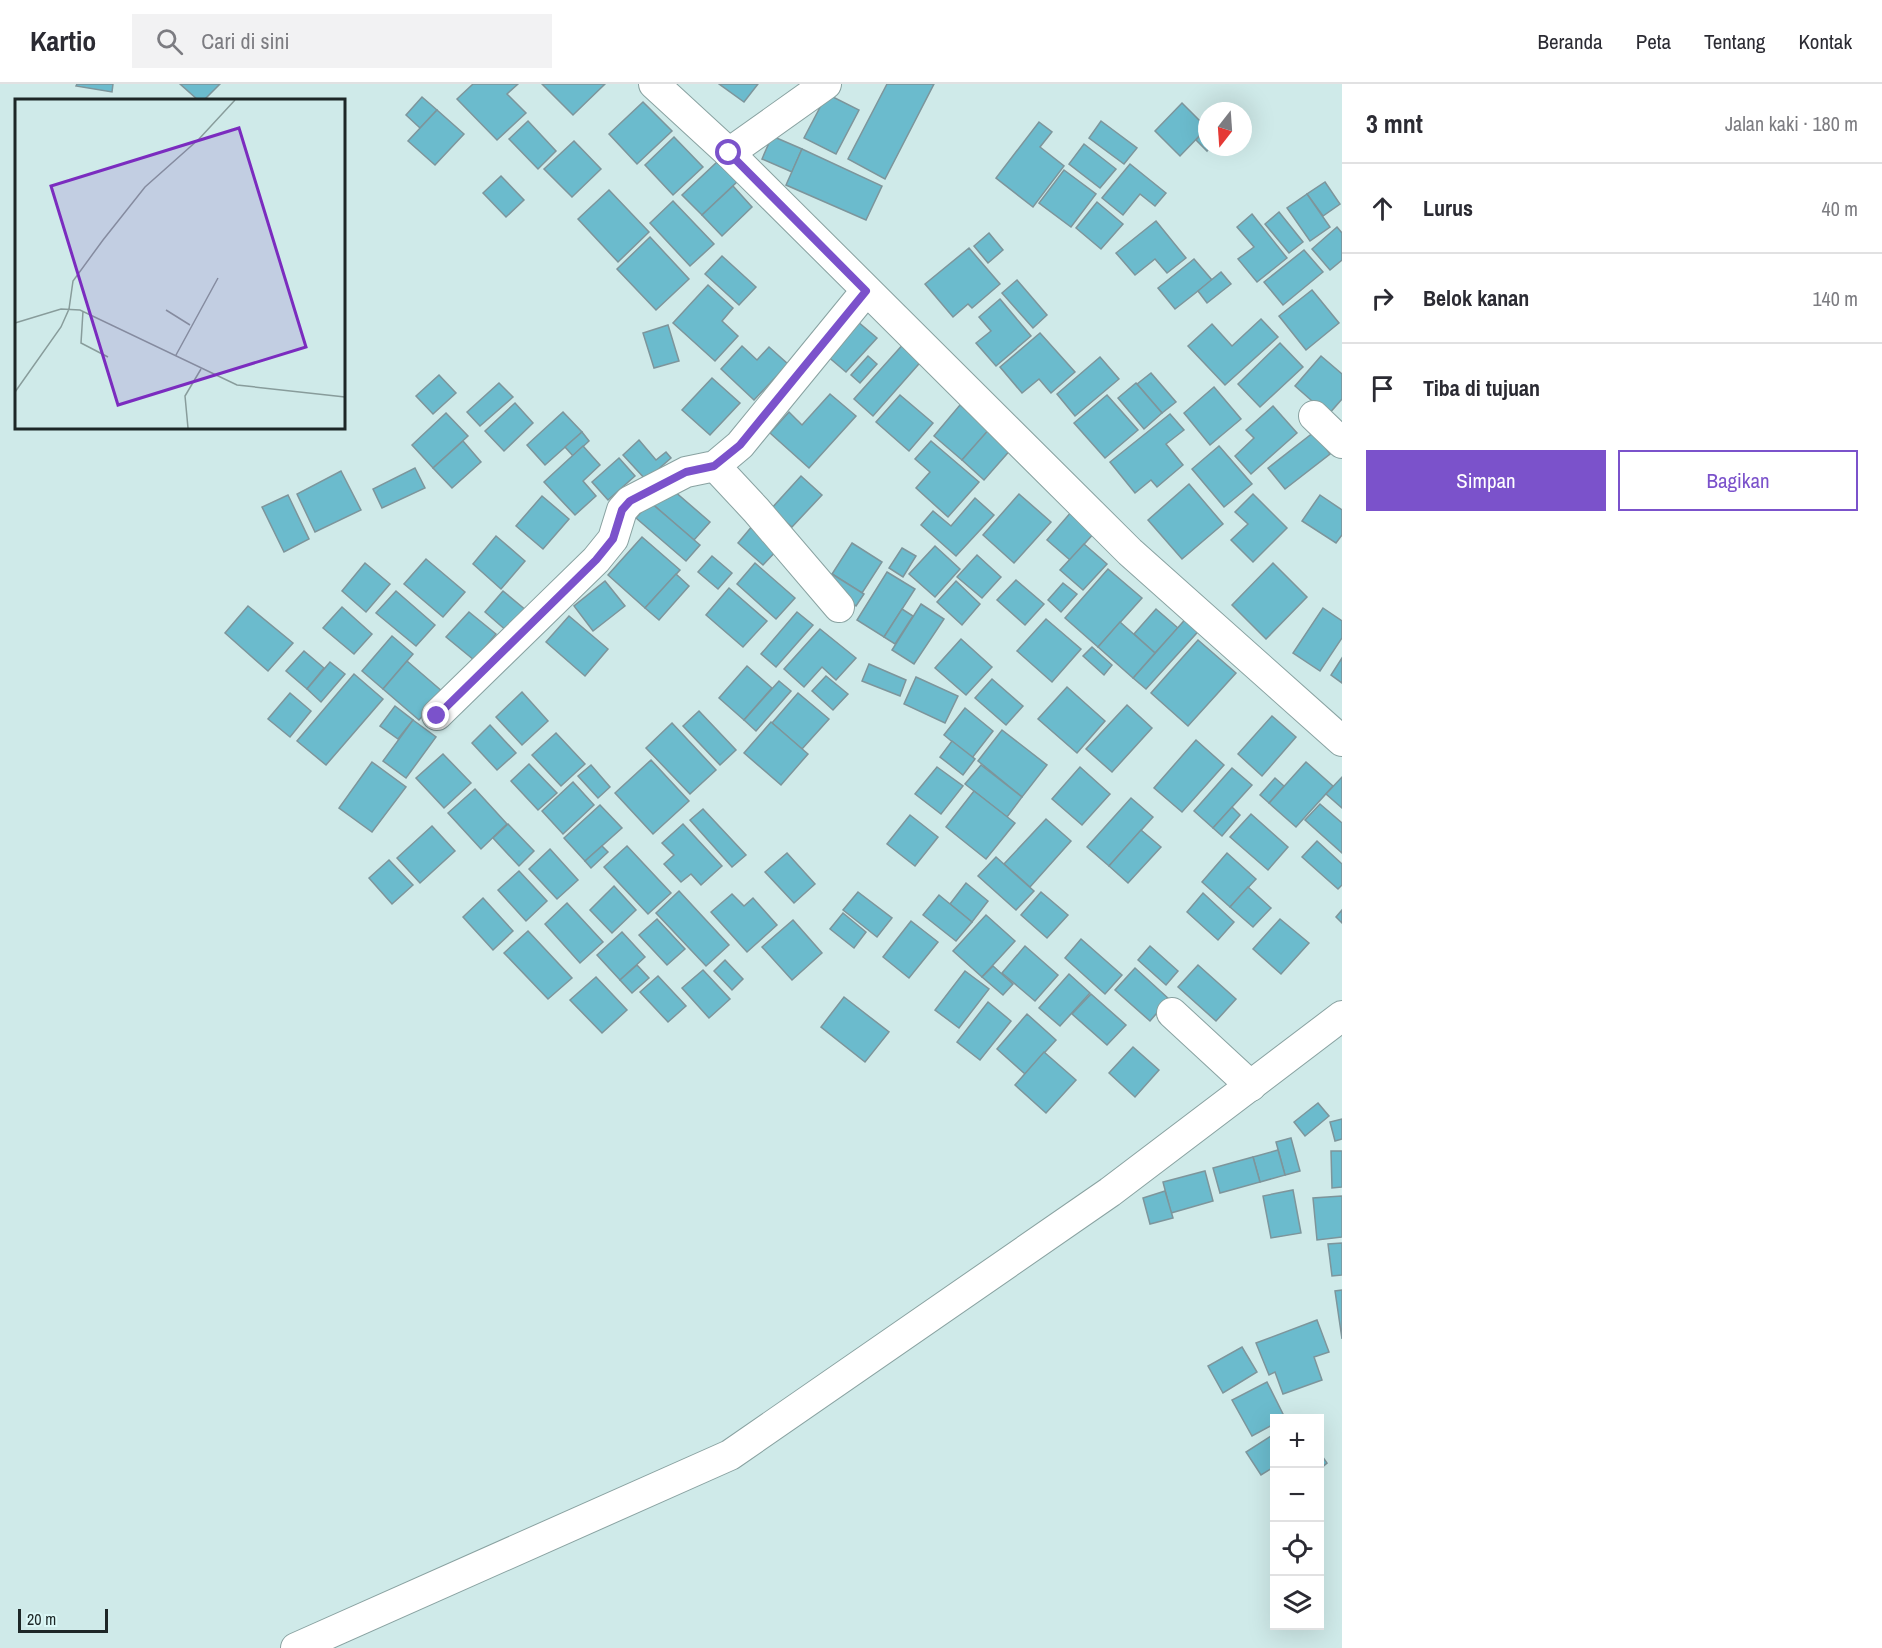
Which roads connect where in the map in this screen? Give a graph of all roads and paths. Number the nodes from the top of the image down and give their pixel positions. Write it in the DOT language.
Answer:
graph roads {
  1 [pos="654,84"];
  2 [pos="826,84"];
  3 [pos="729,153"];
  4 [pos="866,291"];
  5 [pos="1314,416"];
  6 [pos="1342,442"];
  7 [pos="714,466"];
  8 [pos="839,608"];
  9 [pos="437,716"];
  10 [pos="1342,741"];
  11 [pos="1172,1013"];
  12 [pos="1342,1016"];
  13 [pos="1251,1086"];
  14 [pos="296,1648"];
  1 -- 3 [label="street"];
  2 -- 3 [label="street"];
  3 -- 4 [label="street"];
  4 -- 7 [label="street"];
  4 -- 10 [label="street"];
  5 -- 6 [label="street"];
  7 -- 8 [label="street"];
  7 -- 9 [label="street"];
  11 -- 13 [label="street"];
  12 -- 13 [label="street"];
  13 -- 14 [label="street"];
}
